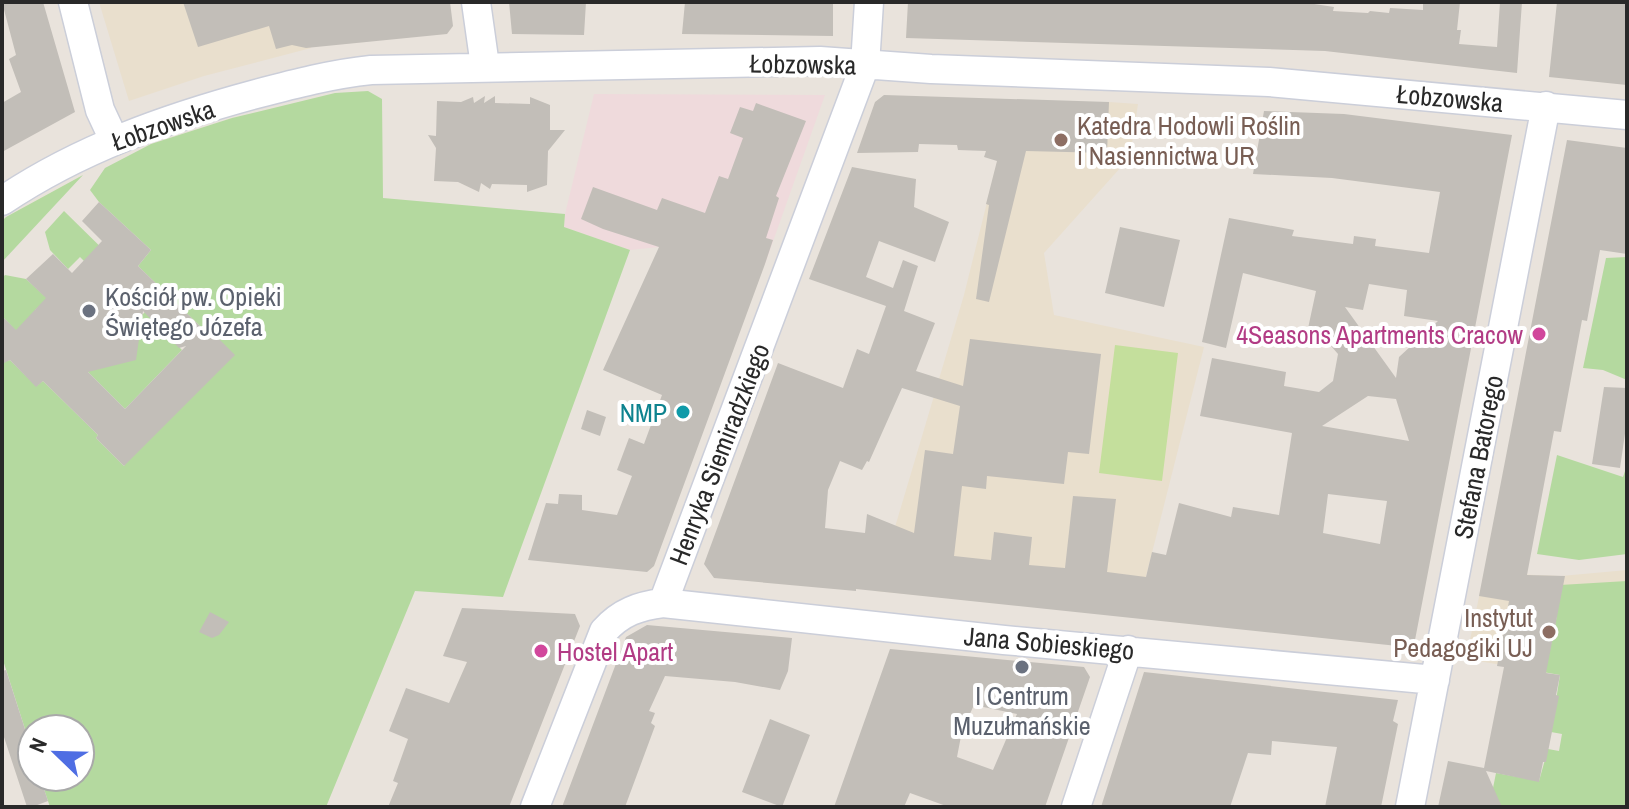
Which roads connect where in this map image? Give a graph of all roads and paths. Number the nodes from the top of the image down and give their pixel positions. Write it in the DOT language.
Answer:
graph roads {
  1 [pos="73,2"];
  2 [pos="476,2"];
  3 [pos="869,2"];
  4 [pos="865,65"];
  5 [pos="485,66"];
  6 [pos="1546,106"];
  7 [pos="1627,115"];
  8 [pos="114,140"];
  9 [pos="2,201"];
  10 [pos="663,603"];
  11 [pos="1128,650"];
  12 [pos="1435,680"];
  13 [pos="535,807"];
  14 [pos="1076,807"];
  15 [pos="1410,807"];
  1 -- 8 [label="street"];
  2 -- 5 [label="street"];
  3 -- 4 [label="street, Henryka Siemiradzkiego"];
  4 -- 5 [label="street, Łobzowska"];
  4 -- 6 [label="street, Łobzowska"];
  4 -- 10 [label="street, Henryka Siemiradzkiego"];
  5 -- 8 [label="street, Łobzowska"];
  6 -- 7 [label="street, Łobzowska"];
  6 -- 12 [label="street, Stefana Batorego"];
  8 -- 9 [label="street, Łobzowska"];
  10 -- 11 [label="street, Jana Sobieskiego"];
  10 -- 13 [label="street"];
  11 -- 12 [label="street, Jana Sobieskiego"];
  11 -- 14 [label="street"];
  12 -- 15 [label="street, Stefana Batorego"];
}
